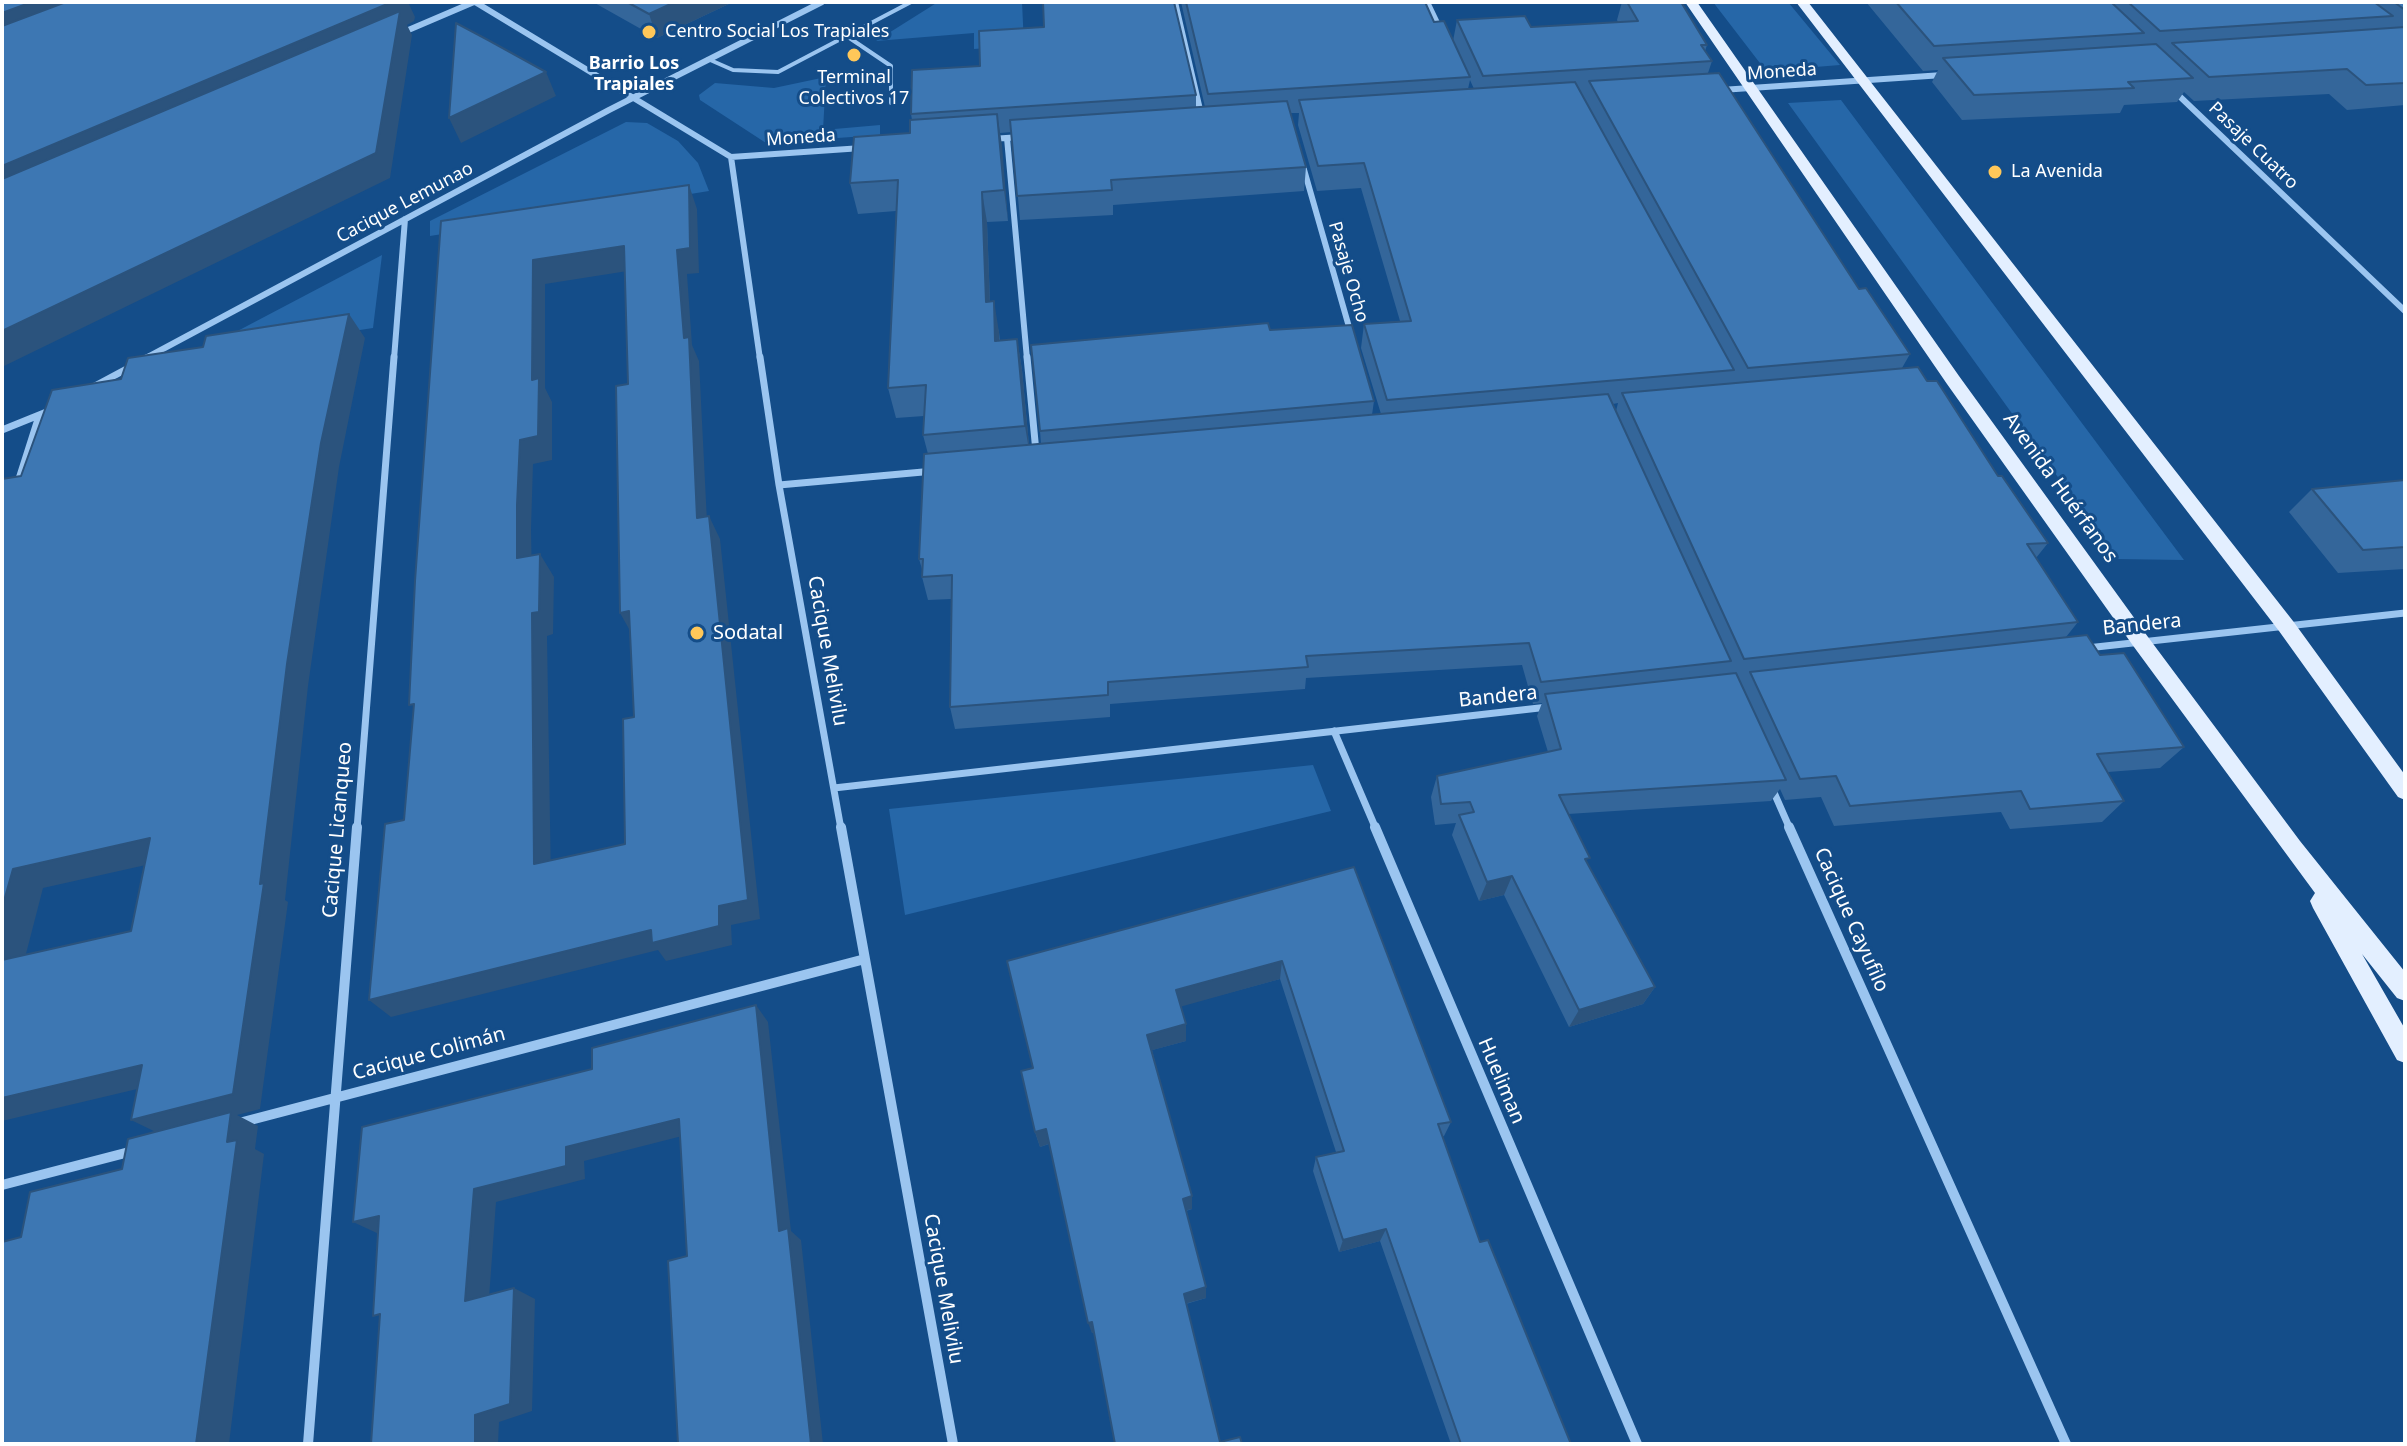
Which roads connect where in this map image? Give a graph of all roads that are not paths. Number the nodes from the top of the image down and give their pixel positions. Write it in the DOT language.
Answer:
graph roads {
  1 [pos="474,2"];
  2 [pos="822,2"];
  3 [pos="911,2"];
  4 [pos="1175,2"];
  5 [pos="1427,2"];
  6 [pos="1691,2"];
  7 [pos="1802,2"];
  8 [pos="848,37"];
  9 [pos="388,39"];
  10 [pos="1445,41"];
  11 [pos="708,59"];
  12 [pos="1957,74"];
  13 [pos="1864,80"];
  14 [pos="2165,83"];
  15 [pos="1751,88"];
  16 [pos="1706,91"];
  17 [pos="635,97"];
  18 [pos="891,103"];
  19 [pos="1203,125"];
  20 [pos="1037,136"];
  21 [pos="1007,138"];
  22 [pos="976,140"];
  23 [pos="869,147"];
  24 [pos="731,157"];
  25 [pos="1303,164"];
  26 [pos="405,219"];
  27 [pos="2405,311"];
  28 [pos="1353,343"];
  29 [pos="81,394"];
  30 [pos="53,409"];
  31 [pos="39,416"];
  32 [pos="2,430"];
  33 [pos="1037,462"];
  34 [pos="946,470"];
  35 [pos="779,485"];
  36 [pos="16,488"];
  37 [pos="2405,613"];
  38 [pos="2286,626"];
  39 [pos="2141,642"];
  40 [pos="2073,649"];
  41 [pos="2343,706"];
  42 [pos="1554,707"];
  43 [pos="1334,731"];
  44 [pos="2405,770"];
  45 [pos="1766,775"];
  46 [pos="834,788"];
  47 [pos="2405,791"];
  48 [pos="2292,848"];
  49 [pos="865,959"];
  50 [pos="2405,990"];
  51 [pos="2405,1052"];
  52 [pos="335,1098"];
  53 [pos="229,1125"];
  54 [pos="138,1149"];
  55 [pos="2,1185"];
  56 [pos="308,1444"];
  57 [pos="953,1444"];
  58 [pos="1637,1444"];
  59 [pos="2066,1444"];
  1 -- 9 [label="street"];
  1 -- 17 [label="street"];
  2 -- 11 [label="street, Cacique Lemunao"];
  3 -- 8 [label="lane"];
  4 -- 19 [label="street"];
  5 -- 10 [label="street"];
  6 -- 15 [label="main road, Avenida Huérfanos"];
  7 -- 13 [label="main road"];
  8 -- 11 [label="lane"];
  8 -- 18 [label="lane"];
  11 -- 17 [label="street, Cacique Lemunao"];
  12 -- 13 [label="street, Moneda"];
  13 -- 15 [label="street, Moneda"];
  13 -- 38 [label="main road"];
  14 -- 27 [label="street, Pasaje Cuatro"];
  15 -- 16 [label="street, Moneda"];
  15 -- 39 [label="main road, Avenida Huérfanos"];
  17 -- 24 [label="street"];
  17 -- 26 [label="street, Cacique Lemunao"];
  20 -- 21 [label="street"];
  21 -- 22 [label="street"];
  21 -- 33 [label="street"];
  23 -- 24 [label="street, Moneda"];
  24 -- 35 [label="street, Cacique Melivilu"];
  25 -- 28 [label="street, Pasaje Ocho"];
  26 -- 29 [label="street, Cacique Lemunao"];
  26 -- 52 [label="street, Cacique Licanqueo"];
  30 -- 31 [label="street"];
  31 -- 32 [label="street"];
  31 -- 36 [label="street"];
  34 -- 35 [label="street"];
  35 -- 46 [label="street, Cacique Melivilu"];
  37 -- 38 [label="street, Bandera"];
  38 -- 39 [label="street, Bandera"];
  38 -- 41 [label="main road"];
  39 -- 40 [label="street, Bandera"];
  39 -- 48 [label="main road, Avenida Huérfanos"];
  41 -- 44 [label="main road"];
  41 -- 47 [label="main road"];
  42 -- 43 [label="street, Bandera"];
  43 -- 46 [label="street, Bandera"];
  43 -- 58 [label="street, Hueliman"];
  45 -- 59 [label="street, Cacique Cayufilo"];
  46 -- 49 [label="street, Cacique Melivilu"];
  48 -- 50 [label="main road, Avenida Huérfanos"];
  48 -- 51 [label="main road"];
  49 -- 52 [label="street, Cacique Colimán"];
  49 -- 57 [label="street, Cacique Melivilu"];
  52 -- 53 [label="street, Cacique Colimán"];
  52 -- 56 [label="street, Cacique Licanqueo"];
  54 -- 55 [label="street"];
}
